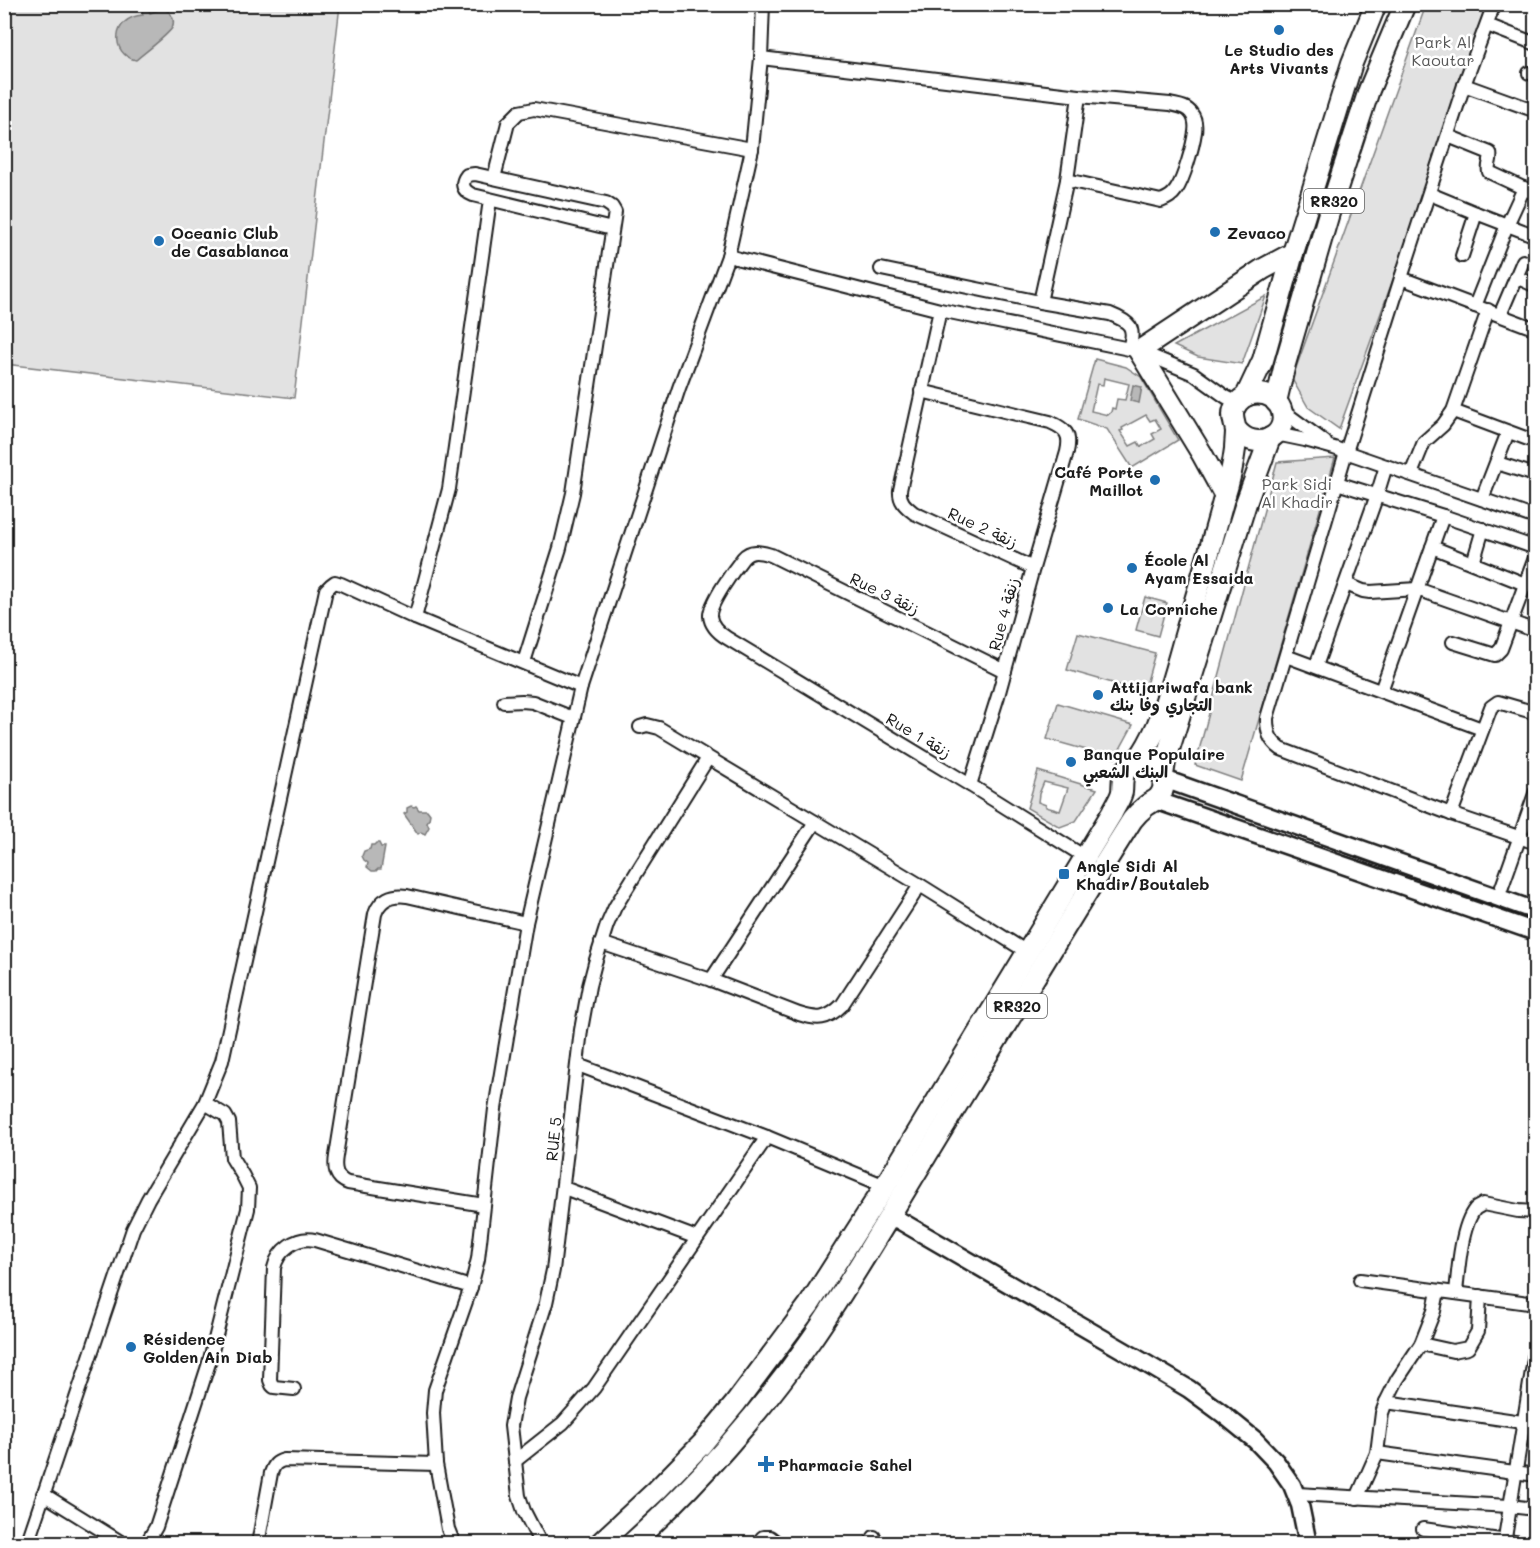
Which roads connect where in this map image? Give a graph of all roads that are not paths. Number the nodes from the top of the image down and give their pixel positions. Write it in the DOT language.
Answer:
graph roads {
  1 [pos="763,4"];
  2 [pos="1376,4"];
  3 [pos="1405,4"];
  4 [pos="1494,4"];
  5 [pos="1487,25"];
  6 [pos="1536,44"];
  7 [pos="760,58"];
  8 [pos="1464,85"];
  9 [pos="1079,96"];
  10 [pos="1536,111"];
  11 [pos="1448,136"];
  12 [pos="752,149"];
  13 [pos="494,178"];
  14 [pos="1067,180"];
  15 [pos="1530,191"];
  16 [pos="1430,194"];
  17 [pos="490,200"];
  18 [pos="1476,213"];
  19 [pos="1508,225"];
  20 [pos="612,229"];
  21 [pos="1536,236"];
  22 [pos="1293,253"];
  23 [pos="728,256"];
  24 [pos="1461,256"];
  25 [pos="1522,261"];
  26 [pos="881,269"];
  27 [pos="1516,277"];
  28 [pos="1401,278"];
  29 [pos="1536,286"];
  30 [pos="1040,302"];
  31 [pos="1475,306"];
  32 [pos="940,310"];
  33 [pos="1488,310"];
  34 [pos="1500,315"];
  35 [pos="1536,329"];
  36 [pos="1134,349"];
  37 [pos="921,391"];
  38 [pos="1242,399"];
  39 [pos="1279,406"];
  40 [pos="1453,411"];
  41 [pos="1236,429"];
  42 [pos="1508,432"];
  43 [pos="1273,436"];
  44 [pos="1536,442"];
  45 [pos="1334,448"];
  46 [pos="1346,452"];
  47 [pos="1497,463"];
  48 [pos="1386,466"];
  49 [pos="1411,474"];
  50 [pos="1532,474"];
  51 [pos="1337,483"];
  52 [pos="1377,495"];
  53 [pos="1225,496"];
  54 [pos="1482,499"];
  55 [pos="1443,516"];
  56 [pos="1536,518"];
  57 [pos="1484,530"];
  58 [pos="1432,547"];
  59 [pos="1536,548"];
  60 [pos="1536,555"];
  61 [pos="1473,563"];
  62 [pos="1033,568"];
  63 [pos="1530,579"];
  64 [pos="1346,584"];
  65 [pos="1417,590"];
  66 [pos="415,618"];
  67 [pos="1511,622"];
  68 [pos="1536,631"];
  69 [pos="1453,642"];
  70 [pos="734,643"];
  71 [pos="1286,656"];
  72 [pos="524,662"];
  73 [pos="1316,666"];
  74 [pos="1005,671"];
  75 [pos="581,687"];
  76 [pos="1381,691"];
  77 [pos="504,702"];
  78 [pos="1536,713"];
  79 [pos="573,718"];
  80 [pos="640,727"];
  81 [pos="1482,729"];
  82 [pos="708,758"];
  83 [pos="1134,764"];
  84 [pos="1164,777"];
  85 [pos="970,785"];
  86 [pos="1122,786"];
  87 [pos="1536,791"];
  88 [pos="1153,801"];
  89 [pos="1451,814"];
  90 [pos="815,822"];
  91 [pos="1519,837"];
  92 [pos="1536,843"];
  93 [pos="1085,857"];
  94 [pos="920,885"];
  95 [pos="1498,898"];
  96 [pos="1536,911"];
  97 [pos="526,923"];
  98 [pos="1536,932"];
  99 [pos="601,944"];
  100 [pos="1027,952"];
  101 [pos="711,980"];
  102 [pos="578,1065"];
  103 [pos="205,1103"];
  104 [pos="766,1137"];
  105 [pos="885,1186"];
  106 [pos="564,1188"];
  107 [pos="484,1205"];
  108 [pos="1536,1212"];
  109 [pos="890,1215"];
  110 [pos="697,1238"];
  111 [pos="1360,1280"];
  112 [pos="471,1287"];
  113 [pos="1438,1291"];
  114 [pos="1456,1293"];
  115 [pos="1480,1296"];
  116 [pos="1536,1304"];
  117 [pos="1421,1344"];
  118 [pos="1536,1346"];
  119 [pos="294,1389"];
  120 [pos="1386,1402"];
  121 [pos="1522,1422"];
  122 [pos="1536,1424"];
  123 [pos="1377,1453"];
  124 [pos="515,1461"];
  125 [pos="436,1464"];
  126 [pos="1514,1472"];
  127 [pos="1536,1475"];
  128 [pos="43,1494"];
  129 [pos="1297,1494"];
  130 [pos="1357,1498"];
  131 [pos="1509,1506"];
  132 [pos="1536,1509"];
  133 [pos="1423,1529"];
  134 [pos="1504,1542"];
  135 [pos="27,1544"];
  136 [pos="124,1544"];
  137 [pos="146,1544"];
  138 [pos="258,1544"];
  139 [pos="454,1544"];
  140 [pos="541,1544"];
  141 [pos="599,1544"];
  142 [pos="631,1544"];
  143 [pos="757,1544"];
  144 [pos="779,1544"];
  145 [pos="1308,1544"];
  146 [pos="1528,1544"];
  1 -- 7 [label="street"];
  2 -- 22 [label="main road, RR320"];
  3 -- 39 [label="main road, RR320"];
  4 -- 5 [label="street"];
  5 -- 6 [label="street"];
  5 -- 8 [label="street"];
  7 -- 9 [label="street"];
  7 -- 12 [label="street"];
  8 -- 10 [label="street"];
  8 -- 11 [label="street"];
  9 -- 14 [label="street"];
  9 -- 14 [label="street"];
  11 -- 15 [label="street"];
  11 -- 16 [label="street"];
  12 -- 13 [label="street"];
  12 -- 23 [label="street"];
  13 -- 17 [label="street"];
  13 -- 20 [label="street"];
  14 -- 30 [label="street"];
  15 -- 19 [label="street"];
  16 -- 18 [label="street"];
  16 -- 28 [label="street"];
  17 -- 20 [label="street"];
  17 -- 66 [label="street"];
  18 -- 19 [label="street"];
  18 -- 24 [label="street"];
  19 -- 21 [label="street"];
  19 -- 31 [label="street"];
  20 -- 72 [label="street"];
  22 -- 36 [label="main road"];
  22 -- 38 [label="main road, RR320"];
  23 -- 32 [label="street"];
  23 -- 75 [label="street"];
  25 -- 27 [label="street"];
  26 -- 30 [label="street"];
  27 -- 29 [label="street"];
  27 -- 34 [label="street"];
  28 -- 31 [label="street"];
  28 -- 46 [label="street"];
  30 -- 36 [label="street"];
  31 -- 33 [label="street"];
  32 -- 36 [label="street"];
  32 -- 37 [label="street"];
  33 -- 34 [label="street"];
  33 -- 40 [label="street"];
  34 -- 35 [label="street"];
  36 -- 38 [label="street"];
  36 -- 53 [label="main road"];
  37 -- 62 [label="street, Rue 2 زنقة"];
  37 -- 62 [label="street, Rue 4 زنقة"];
  38 -- 39 [label="main road"];
  38 -- 41 [label="main road, RR320"];
  39 -- 43 [label="main road, RR320"];
  39 -- 45 [label="street"];
  40 -- 42 [label="street"];
  40 -- 49 [label="street"];
  41 -- 43 [label="main road"];
  41 -- 53 [label="main road, RR320"];
  42 -- 44 [label="street"];
  42 -- 47 [label="street"];
  43 -- 45 [label="street"];
  43 -- 84 [label="main road, RR320"];
  45 -- 46 [label="street"];
  46 -- 48 [label="street"];
  46 -- 51 [label="street"];
  47 -- 50 [label="street"];
  47 -- 54 [label="street"];
  48 -- 49 [label="street"];
  48 -- 52 [label="street"];
  49 -- 54 [label="street"];
  51 -- 52 [label="street"];
  51 -- 71 [label="street"];
  52 -- 55 [label="street"];
  52 -- 64 [label="street"];
  53 -- 83 [label="main road, RR320"];
  54 -- 56 [label="street"];
  55 -- 57 [label="street"];
  55 -- 58 [label="street"];
  57 -- 59 [label="street"];
  57 -- 61 [label="street"];
  58 -- 61 [label="street"];
  58 -- 65 [label="street"];
  60 -- 63 [label="street"];
  61 -- 63 [label="street"];
  62 -- 74 [label="street, Rue 4 زنقة"];
  63 -- 67 [label="street"];
  64 -- 65 [label="street"];
  64 -- 73 [label="street"];
  65 -- 67 [label="street"];
  65 -- 76 [label="street"];
  66 -- 72 [label="street"];
  66 -- 103 [label="street"];
  67 -- 68 [label="street"];
  67 -- 69 [label="street"];
  70 -- 74 [label="street, Rue 3 زنقة"];
  70 -- 85 [label="street, Rue 1 زنقة"];
  71 -- 73 [label="street"];
  71 -- 89 [label="street"];
  72 -- 75 [label="street"];
  73 -- 76 [label="street"];
  74 -- 85 [label="street, Rue 4 زنقة"];
  75 -- 79 [label="street"];
  76 -- 81 [label="street"];
  77 -- 79 [label="street"];
  78 -- 81 [label="street"];
  79 -- 97 [label="street"];
  80 -- 82 [label="street"];
  81 -- 89 [label="street"];
  82 -- 90 [label="street"];
  82 -- 99 [label="street, RUE 5"];
  83 -- 84 [label="main road"];
  83 -- 86 [label="main road, RR320"];
  84 -- 88 [label="main road, RR320"];
  84 -- 95 [label="main road"];
  85 -- 93 [label="street, Rue 1 زنقة"];
  86 -- 88 [label="main road"];
  86 -- 93 [label="main road, RR320"];
  87 -- 91 [label="street"];
  88 -- 98 [label="main road"];
  88 -- 109 [label="main road, RR320"];
  89 -- 91 [label="street"];
  90 -- 94 [label="street"];
  90 -- 101 [label="street"];
  91 -- 92 [label="street"];
  91 -- 95 [label="street"];
  93 -- 100 [label="main road, RR320"];
  94 -- 100 [label="street"];
  94 -- 101 [label="street"];
  95 -- 96 [label="main road"];
  97 -- 107 [label="street"];
  97 -- 107 [label="street"];
  99 -- 101 [label="street"];
  99 -- 102 [label="street, RUE 5"];
  100 -- 105 [label="main road, RR320"];
  102 -- 104 [label="street"];
  102 -- 106 [label="street, RUE 5"];
  103 -- 128 [label="street"];
  103 -- 137 [label="street"];
  104 -- 105 [label="street"];
  104 -- 110 [label="street"];
  105 -- 141 [label="main road, RR320"];
  106 -- 110 [label="street"];
  106 -- 124 [label="street, RUE 5"];
  107 -- 112 [label="street"];
  108 -- 114 [label="street"];
  109 -- 129 [label="main road"];
  109 -- 142 [label="main road, RR320"];
  110 -- 124 [label="street"];
  111 -- 113 [label="street"];
  112 -- 119 [label="street"];
  112 -- 125 [label="street"];
  113 -- 114 [label="street"];
  113 -- 117 [label="street"];
  114 -- 115 [label="street"];
  115 -- 116 [label="street"];
  115 -- 117 [label="street"];
  117 -- 120 [label="street"];
  118 -- 121 [label="street"];
  120 -- 121 [label="street"];
  120 -- 123 [label="street"];
  121 -- 122 [label="street"];
  121 -- 126 [label="street"];
  123 -- 126 [label="street"];
  123 -- 130 [label="street"];
  124 -- 140 [label="street, RUE 5"];
  125 -- 138 [label="street"];
  125 -- 139 [label="street"];
  126 -- 127 [label="street"];
  126 -- 131 [label="street"];
  128 -- 135 [label="street"];
  128 -- 136 [label="street"];
  129 -- 130 [label="street"];
  129 -- 145 [label="main road"];
  130 -- 131 [label="street"];
  131 -- 132 [label="street"];
  131 -- 134 [label="street"];
  133 -- 134 [label="street"];
  134 -- 146 [label="street"];
  143 -- 144 [label="street"];
}
